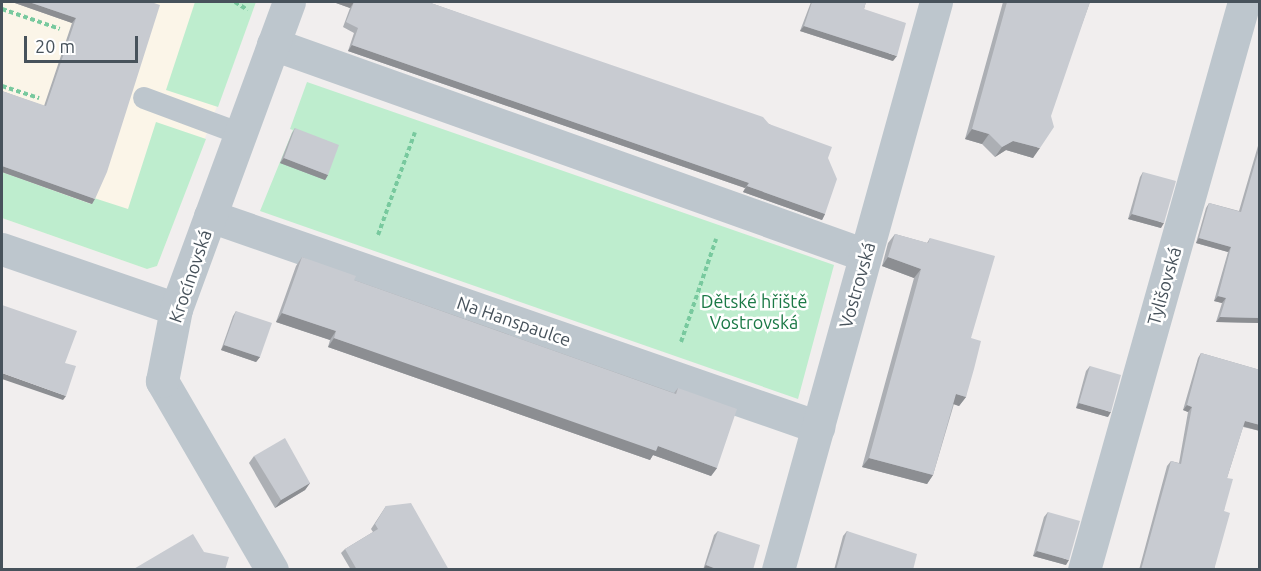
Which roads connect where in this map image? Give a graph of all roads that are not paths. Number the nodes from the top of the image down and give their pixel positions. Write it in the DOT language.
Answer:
graph roads {
  1 [pos="289,2"];
  2 [pos="936,2"];
  3 [pos="1244,2"];
  4 [pos="273,44"];
  5 [pos="144,98"];
  6 [pos="241,134"];
  7 [pos="210,216"];
  8 [pos="2,249"];
  9 [pos="865,255"];
  10 [pos="176,309"];
  11 [pos="818,427"];
  12 [pos="272,570"];
  13 [pos="778,570"];
  14 [pos="1084,570"];
  1 -- 4 [label="street, Krocínovská"];
  2 -- 9 [label="street, Vostrovská"];
  3 -- 14 [label="street, Tylišovská"];
  4 -- 6 [label="street, Krocínovská"];
  4 -- 9 [label="street"];
  5 -- 6 [label="lane"];
  6 -- 7 [label="street, Krocínovská"];
  7 -- 10 [label="street, Krocínovská"];
  7 -- 11 [label="street, Na Hanspaulce"];
  8 -- 10 [label="street"];
  9 -- 11 [label="street, Vostrovská"];
  10 -- 12 [label="street, Krocínovská"];
  11 -- 13 [label="street, Vostrovská"];
}
